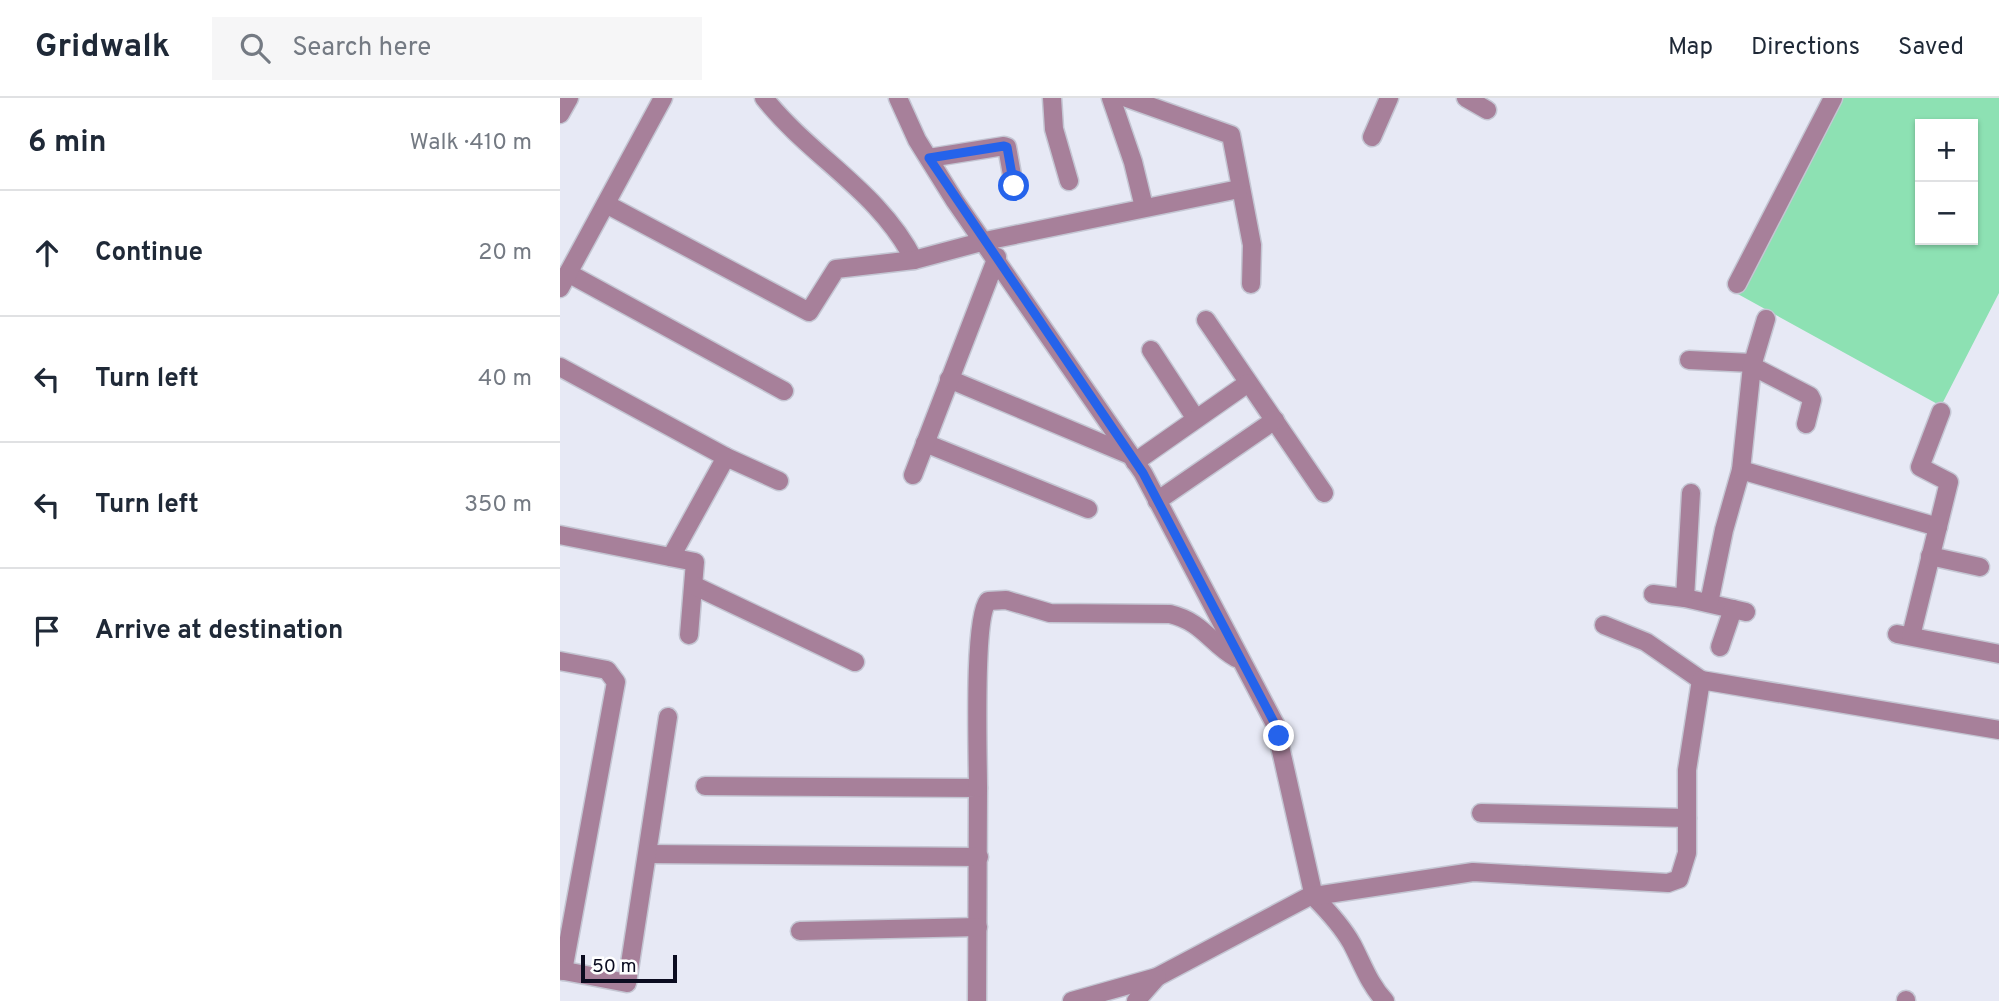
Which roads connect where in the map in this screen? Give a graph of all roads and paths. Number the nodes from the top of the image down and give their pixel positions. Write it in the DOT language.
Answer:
graph roads {
  1 [pos="569,98"];
  2 [pos="663,98"];
  3 [pos="764,98"];
  4 [pos="898,98"];
  5 [pos="1052,98"];
  6 [pos="1111,98"];
  7 [pos="1127,98"];
  8 [pos="1389,98"];
  9 [pos="1466,98"];
  10 [pos="1833,98"];
  11 [pos="1487,110"];
  12 [pos="560,114"];
  13 [pos="1372,137"];
  14 [pos="929,158"];
  15 [pos="1069,181"];
  16 [pos="1014,186"];
  17 [pos="1240,189"];
  18 [pos="606,204"];
  19 [pos="1144,207"];
  20 [pos="985,241"];
  21 [pos="997,257"];
  22 [pos="914,260"];
  23 [pos="564,281"];
  24 [pos="1251,284"];
  25 [pos="1737,284"];
  26 [pos="1766,319"];
  27 [pos="1206,320"];
  28 [pos="1151,350"];
  29 [pos="1689,360"];
  30 [pos="1752,364"];
  31 [pos="560,367"];
  32 [pos="949,379"];
  33 [pos="1248,383"];
  34 [pos="784,391"];
  35 [pos="1941,412"];
  36 [pos="1196,419"];
  37 [pos="1275,420"];
  38 [pos="1806,424"];
  39 [pos="925,443"];
  40 [pos="726,457"];
  41 [pos="1133,458"];
  42 [pos="1741,470"];
  43 [pos="913,475"];
  44 [pos="779,481"];
  45 [pos="1324,493"];
  46 [pos="1691,493"];
  47 [pos="1157,501"];
  48 [pos="1088,509"];
  49 [pos="1938,527"];
  50 [pos="560,535"];
  51 [pos="1930,556"];
  52 [pos="671,557"];
  53 [pos="1980,567"];
  54 [pos="695,586"];
  55 [pos="1653,594"];
  56 [pos="1685,598"];
  57 [pos="1709,603"];
  58 [pos="1604,625"];
  59 [pos="689,635"];
  60 [pos="1720,647"];
  61 [pos="1999,653"];
  62 [pos="560,661"];
  63 [pos="855,662"];
  64 [pos="1242,662"];
  65 [pos="1701,680"];
  66 [pos="668,717"];
  67 [pos="1999,730"];
  68 [pos="705,786"];
  69 [pos="978,788"];
  70 [pos="1481,813"];
  71 [pos="1687,818"];
  72 [pos="648,854"];
  73 [pos="979,857"];
  74 [pos="1314,897"];
  75 [pos="978,927"];
  76 [pos="800,931"];
  77 [pos="561,971"];
  78 [pos="1157,976"];
  79 [pos="976,1001"];
  80 [pos="1072,1001"];
  81 [pos="1136,1001"];
  82 [pos="1385,1001"];
  1 -- 12 [label="street"];
  2 -- 18 [label="street"];
  3 -- 22 [label="street"];
  4 -- 14 [label="street"];
  5 -- 15 [label="street"];
  6 -- 19 [label="street"];
  7 -- 17 [label="street"];
  8 -- 13 [label="street"];
  9 -- 11 [label="street"];
  10 -- 25 [label="street"];
  14 -- 16 [label="street"];
  14 -- 20 [label="street"];
  17 -- 19 [label="street"];
  17 -- 24 [label="street"];
  18 -- 22 [label="street"];
  18 -- 23 [label="street"];
  19 -- 20 [label="street"];
  20 -- 21 [label="street"];
  20 -- 22 [label="street"];
  21 -- 32 [label="street"];
  21 -- 41 [label="street"];
  23 -- 34 [label="street"];
  26 -- 30 [label="street"];
  27 -- 33 [label="street"];
  28 -- 36 [label="street"];
  29 -- 30 [label="street"];
  30 -- 38 [label="street"];
  30 -- 42 [label="street"];
  31 -- 40 [label="street"];
  32 -- 39 [label="street"];
  32 -- 41 [label="street"];
  33 -- 36 [label="street"];
  33 -- 37 [label="street"];
  35 -- 49 [label="street"];
  36 -- 41 [label="street"];
  37 -- 45 [label="street"];
  37 -- 47 [label="street"];
  39 -- 43 [label="street"];
  39 -- 48 [label="street"];
  40 -- 44 [label="street"];
  40 -- 52 [label="street"];
  41 -- 47 [label="street"];
  42 -- 49 [label="street"];
  42 -- 57 [label="street"];
  46 -- 56 [label="street"];
  47 -- 64 [label="street"];
  49 -- 51 [label="street"];
  50 -- 52 [label="street"];
  51 -- 53 [label="street"];
  51 -- 61 [label="street"];
  52 -- 54 [label="street"];
  54 -- 59 [label="street"];
  54 -- 63 [label="street"];
  55 -- 56 [label="street"];
  56 -- 57 [label="street"];
  57 -- 60 [label="street"];
  58 -- 65 [label="street"];
  62 -- 77 [label="street"];
  64 -- 69 [label="street"];
  64 -- 74 [label="street"];
  65 -- 67 [label="street"];
  65 -- 71 [label="street"];
  66 -- 72 [label="street"];
  68 -- 69 [label="street"];
  69 -- 73 [label="street"];
  70 -- 71 [label="street"];
  71 -- 74 [label="street"];
  72 -- 73 [label="street"];
  72 -- 77 [label="street"];
  73 -- 75 [label="street"];
  74 -- 78 [label="street"];
  74 -- 82 [label="street"];
  75 -- 76 [label="street"];
  75 -- 79 [label="street"];
  78 -- 80 [label="street"];
  78 -- 81 [label="street"];
}
